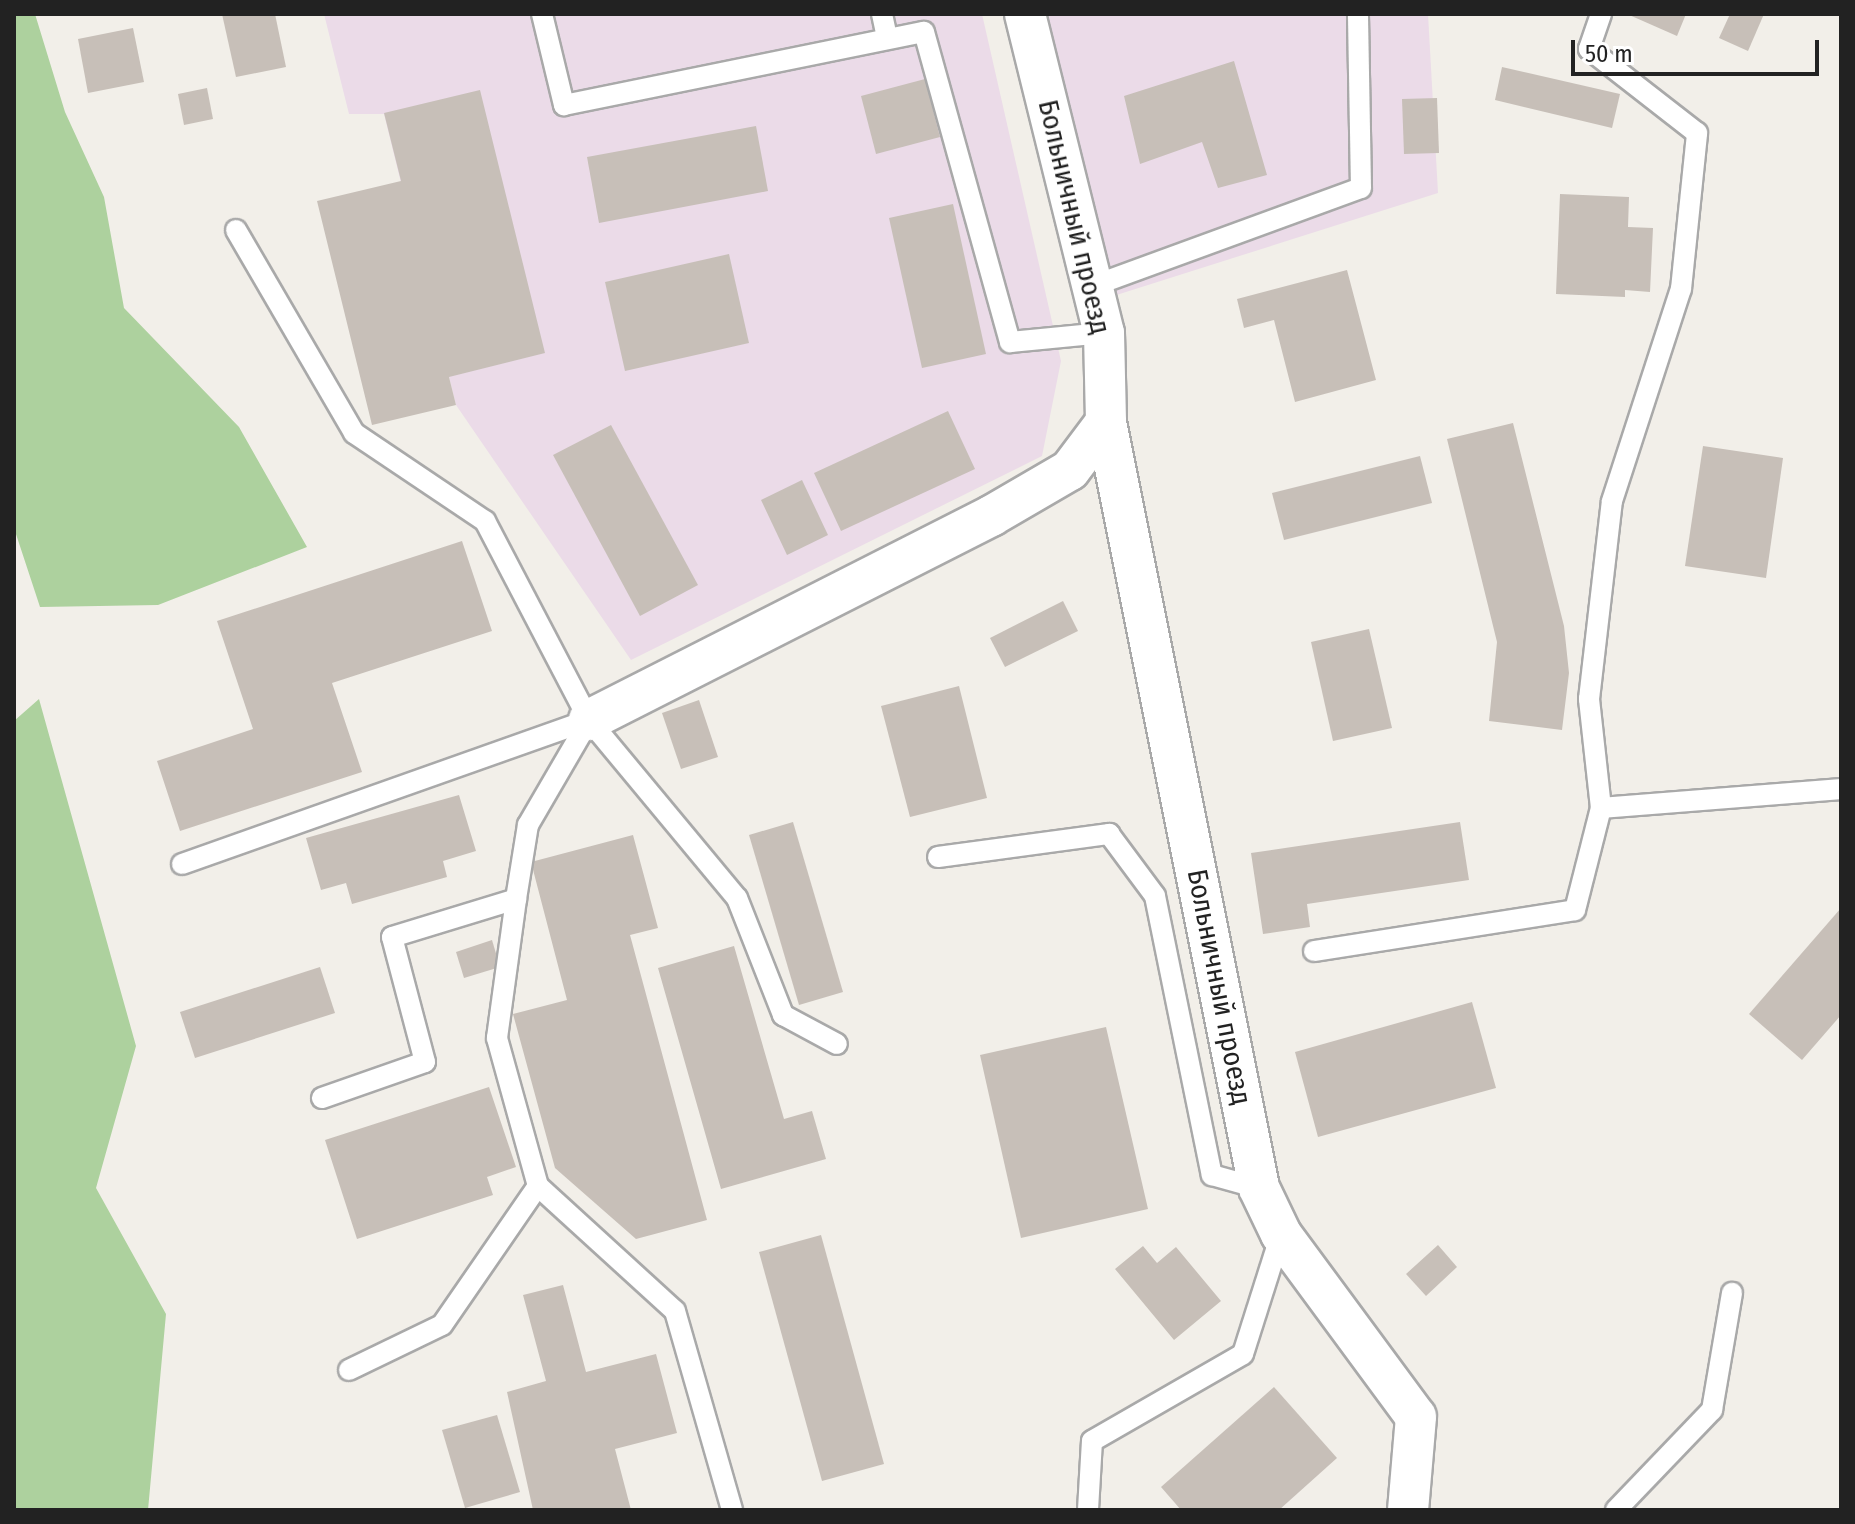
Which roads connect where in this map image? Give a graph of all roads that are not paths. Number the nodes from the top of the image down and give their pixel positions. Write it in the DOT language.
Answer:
graph roads {
  1 [pos="542,14"];
  2 [pos="882,14"];
  3 [pos="1025,14"];
  4 [pos="1358,14"];
  5 [pos="1601,14"];
  6 [pos="887,38"];
  7 [pos="236,230"];
  8 [pos="1093,286"];
  9 [pos="1104,333"];
  10 [pos="1106,422"];
  11 [pos="589,720"];
  12 [pos="1841,789"];
  13 [pos="1601,808"];
  14 [pos="938,857"];
  15 [pos="182,864"];
  16 [pos="516,899"];
  17 [pos="1314,951"];
  18 [pos="837,1044"];
  19 [pos="322,1098"];
  20 [pos="538,1186"];
  21 [pos="1259,1188"];
  22 [pos="1281,1234"];
  23 [pos="1732,1293"];
  24 [pos="349,1370"];
  25 [pos="732,1510"];
  26 [pos="1088,1510"];
  27 [pos="1408,1510"];
  28 [pos="1616,1510"];
  1 -- 6 [label="lane"];
  2 -- 6 [label="lane"];
  3 -- 8 [label="street, Больничный проезд"];
  4 -- 8 [label="lane"];
  5 -- 13 [label="lane"];
  6 -- 9 [label="lane"];
  7 -- 11 [label="lane"];
  8 -- 9 [label="street, Больничный проезд"];
  9 -- 10 [label="street, Больничный проезд"];
  10 -- 11 [label="street"];
  10 -- 21 [label="street, Больничный проезд"];
  11 -- 15 [label="lane"];
  11 -- 16 [label="lane"];
  11 -- 18 [label="lane"];
  12 -- 13 [label="lane"];
  13 -- 17 [label="lane"];
  14 -- 21 [label="lane"];
  16 -- 19 [label="lane"];
  16 -- 20 [label="lane"];
  20 -- 24 [label="lane"];
  20 -- 25 [label="lane"];
  21 -- 22 [label="street, Больничный проезд"];
  22 -- 26 [label="lane"];
  22 -- 27 [label="street, Больничный проезд"];
  23 -- 28 [label="lane"];
}
